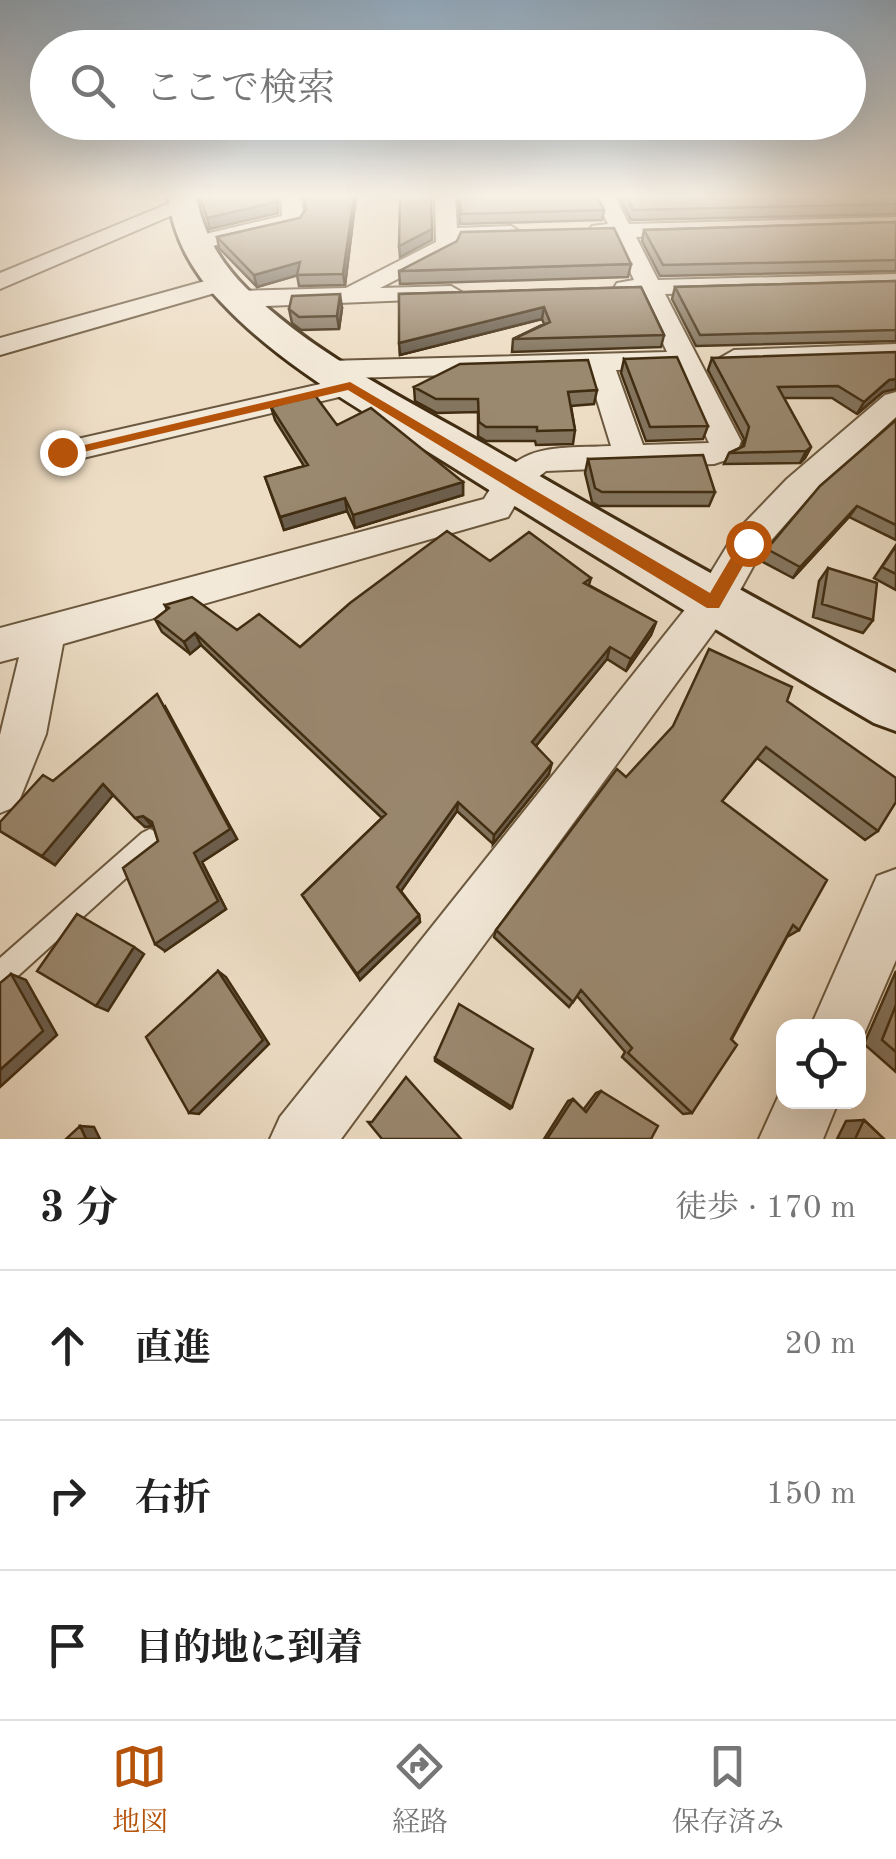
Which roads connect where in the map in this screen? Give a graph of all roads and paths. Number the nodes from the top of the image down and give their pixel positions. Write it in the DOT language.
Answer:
graph roads {
  1 [pos="89,250"];
  2 [pos="207,250"];
  3 [pos="440,250"];
  4 [pos="631,250"];
  5 [pos="896,281"];
  6 [pos="0,282"];
  7 [pos="650,287"];
  8 [pos="592,289"];
  9 [pos="231,291"];
  10 [pos="476,293"];
  11 [pos="342,297"];
  12 [pos="0,347"];
  13 [pos="896,352"];
  14 [pos="684,360"];
  15 [pos="599,362"];
  16 [pos="338,378"];
  17 [pos="896,401"];
  18 [pos="627,446"];
  19 [pos="62,452"];
  20 [pos="510,482"];
  21 [pos="713,603"];
  22 [pos="44,635"];
  23 [pos="0,644"];
  24 [pos="896,704"];
  25 [pos="0,790"];
  26 [pos="150,841"];
  27 [pos="896,896"];
  28 [pos="0,975"];
  29 [pos="843,1019"];
  30 [pos="804,1109"];
  31 [pos="302,1139"];
  32 [pos="791,1139"];
  1 -- 6 [label="street"];
  2 -- 9 [label="street"];
  3 -- 11 [label="street"];
  4 -- 7 [label="street"];
  5 -- 7 [label="street"];
  7 -- 8 [label="street"];
  7 -- 14 [label="street"];
  9 -- 11 [label="street"];
  9 -- 12 [label="street"];
  9 -- 16 [label="street"];
  10 -- 11 [label="street"];
  13 -- 14 [label="street"];
  14 -- 15 [label="street"];
  14 -- 20 [label="street"];
  15 -- 16 [label="street"];
  15 -- 18 [label="street"];
  16 -- 19 [label="street"];
  16 -- 20 [label="street"];
  17 -- 21 [label="street"];
  20 -- 21 [label="street"];
  20 -- 22 [label="street"];
  21 -- 24 [label="street"];
  21 -- 31 [label="street"];
  22 -- 23 [label="street"];
  22 -- 25 [label="street"];
  26 -- 28 [label="lane"];
  27 -- 29 [label="street"];
  30 -- 32 [label="street"];
}
